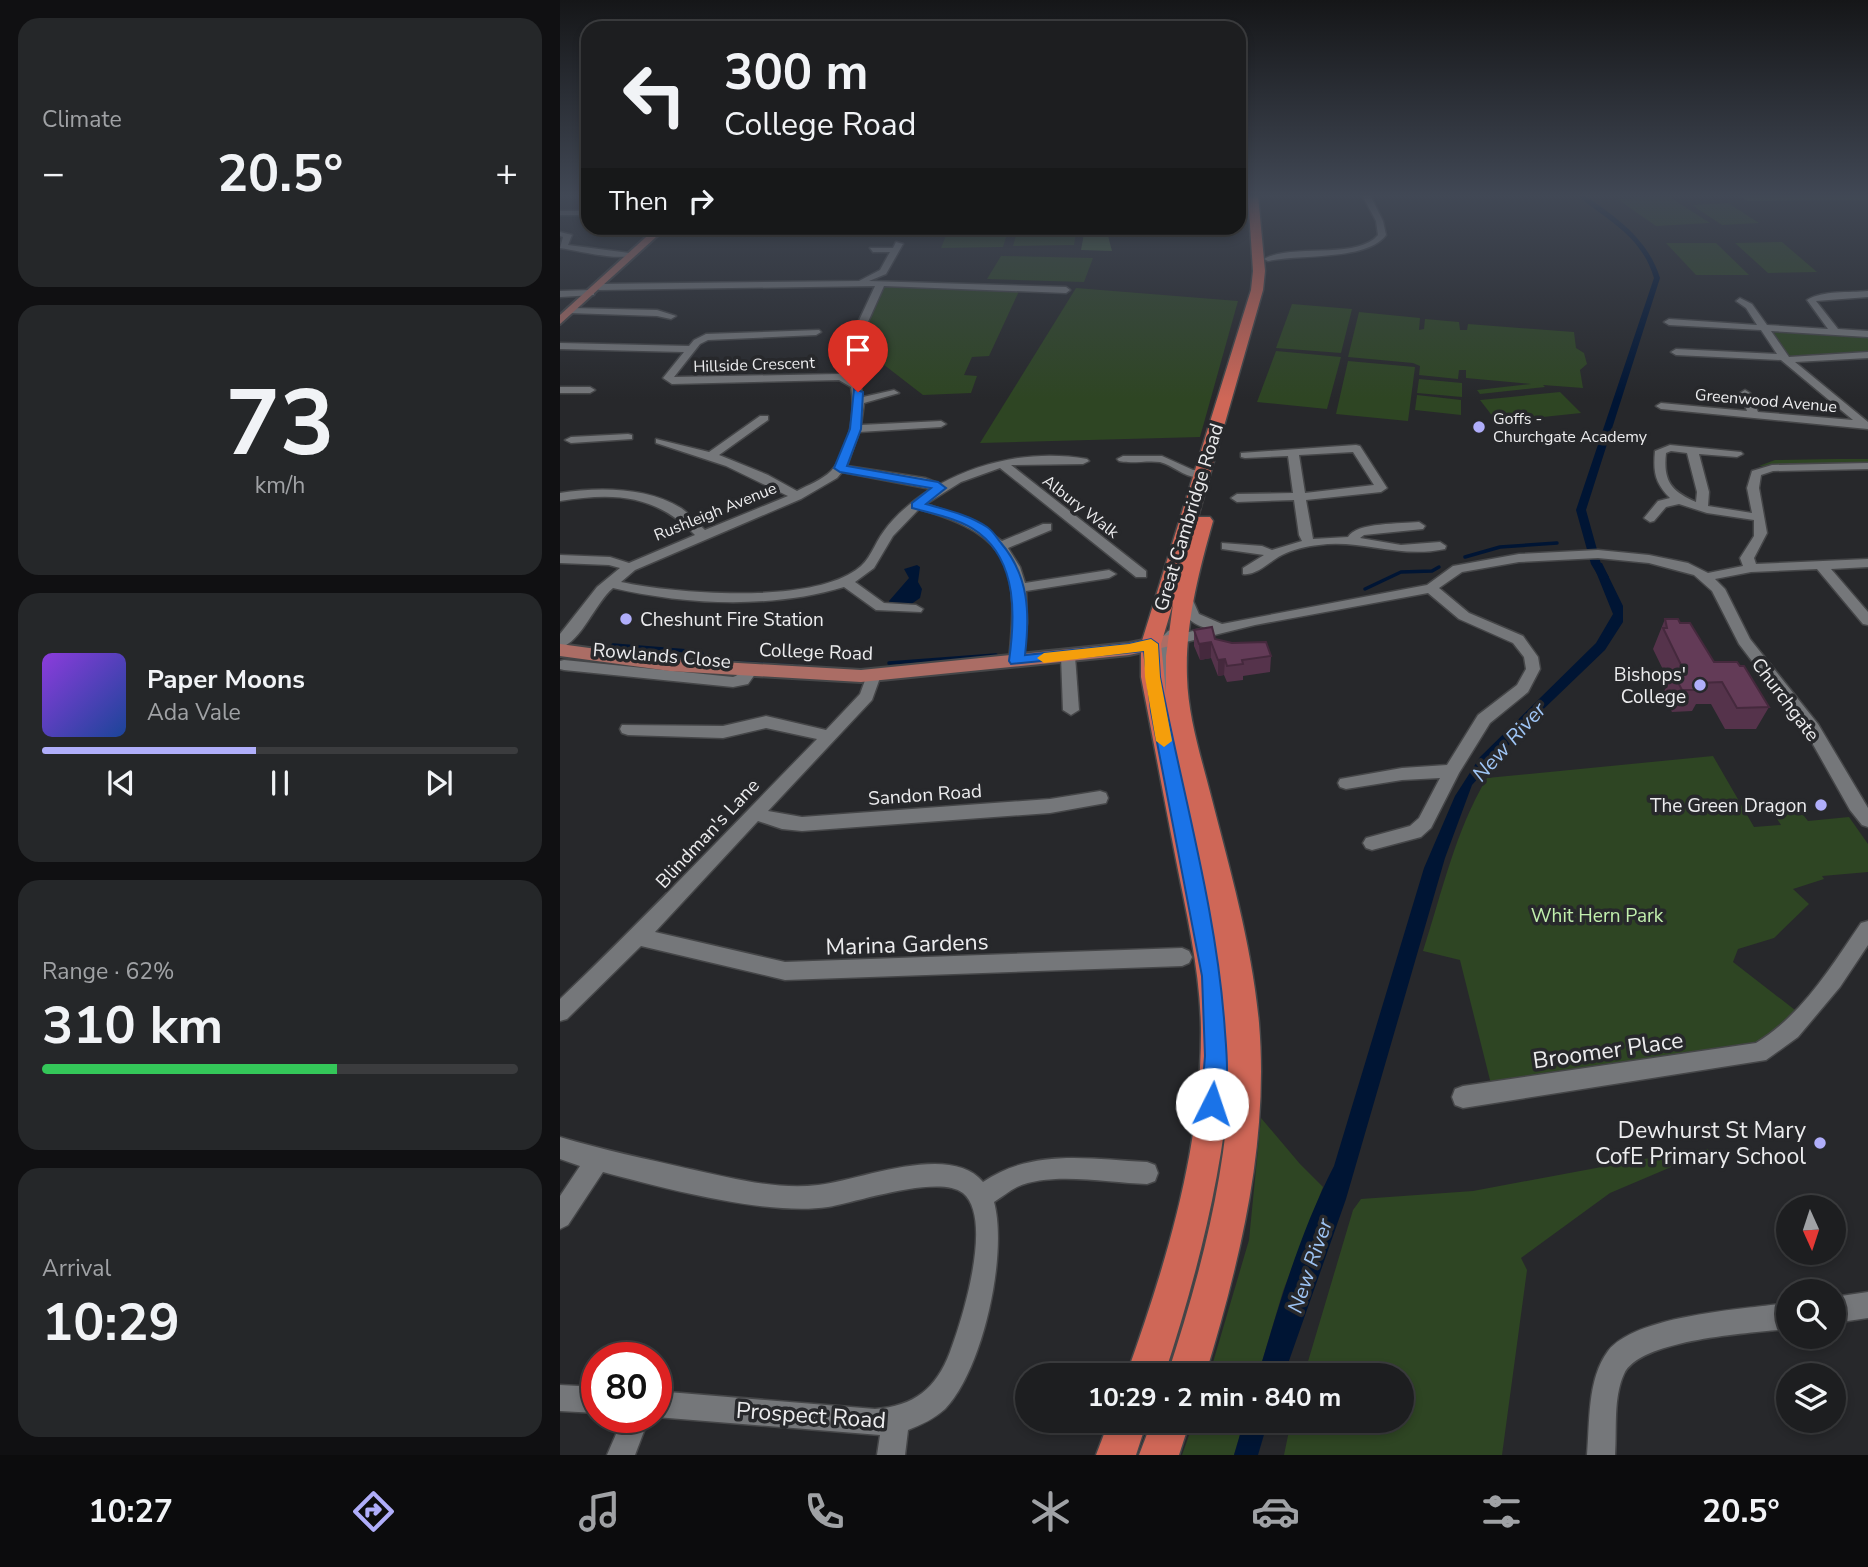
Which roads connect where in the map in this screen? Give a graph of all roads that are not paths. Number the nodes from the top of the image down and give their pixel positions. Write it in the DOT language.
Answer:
graph roads {
  1 [pos="623,263"];
  2 [pos="888,263"];
  3 [pos="1258,263"];
  4 [pos="1270,263"];
  5 [pos="880,283"];
  6 [pos="857,284"];
  7 [pos="595,290"];
  8 [pos="1066,290"];
  9 [pos="560,294"];
  10 [pos="1868,294"];
  11 [pos="1740,301"];
  12 [pos="572,311"];
  13 [pos="671,316"];
  14 [pos="560,321"];
  15 [pos="1669,322"];
  16 [pos="1765,329"];
  17 [pos="816,332"];
  18 [pos="1835,332"];
  19 [pos="1868,334"];
  20 [pos="854,342"];
  21 [pos="560,346"];
  22 [pos="691,349"];
  23 [pos="1676,352"];
  24 [pos="1868,355"];
  25 [pos="1785,358"];
  26 [pos="869,364"];
  27 [pos="841,377"];
  28 [pos="560,390"];
  29 [pos="590,390"];
  30 [pos="894,393"];
  31 [pos="1745,393"];
  32 [pos="859,401"];
  33 [pos="1661,406"];
  34 [pos="1754,415"];
  35 [pos="764,418"];
  36 [pos="941,424"];
  37 [pos="1867,426"];
  38 [pos="855,429"];
  39 [pos="628,436"];
  40 [pos="660,441"];
  41 [pos="564,450"];
  42 [pos="1692,450"];
  43 [pos="1293,452"];
  44 [pos="1737,454"];
  45 [pos="712,455"];
  46 [pos="1245,455"];
  47 [pos="1123,459"];
  48 [pos="1083,461"];
  49 [pos="1002,464"];
  50 [pos="1868,466"];
  51 [pos="840,468"];
  52 [pos="1202,473"];
  53 [pos="940,488"];
  54 [pos="797,496"];
  55 [pos="560,497"];
  56 [pos="1298,497"];
  57 [pos="1237,498"];
  58 [pos="1679,500"];
  59 [pos="917,505"];
  60 [pos="1702,508"];
  61 [pos="1759,517"];
  62 [pos="1650,519"];
  63 [pos="1419,526"];
  64 [pos="1047,527"];
  65 [pos="703,535"];
  66 [pos="1199,539"];
  67 [pos="1353,541"];
  68 [pos="1309,542"];
  69 [pos="1227,546"];
  70 [pos="999,547"];
  71 [pos="1272,554"];
  72 [pos="560,559"];
  73 [pos="1868,563"];
  74 [pos="1821,565"];
  75 [pos="630,567"];
  76 [pos="1751,568"];
  77 [pos="1458,569"];
  78 [pos="1248,571"];
  79 [pos="1109,574"];
  80 [pos="1141,574"];
  81 [pos="1706,577"];
  82 [pos="846,582"];
  83 [pos="609,583"];
  84 [pos="1019,588"];
  85 [pos="1431,588"];
  86 [pos="1185,597"];
  87 [pos="916,609"];
  88 [pos="1255,621"];
  89 [pos="1868,621"];
  90 [pos="1216,625"];
  91 [pos="1165,639"];
  92 [pos="560,643"];
  93 [pos="1068,656"];
  94 [pos="565,659"];
  95 [pos="1016,661"];
  96 [pos="874,675"];
  97 [pos="1071,710"];
  98 [pos="628,729"];
  99 [pos="829,736"];
  100 [pos="1452,771"];
  101 [pos="1346,783"];
  102 [pos="1100,798"];
  103 [pos="753,813"];
  104 [pos="1868,820"];
  105 [pos="1373,843"];
  106 [pos="1868,929"];
  107 [pos="638,937"];
  108 [pos="1182,957"];
  109 [pos="560,1012"];
  110 [pos="1463,1097"];
  111 [pos="560,1147"];
  112 [pos="597,1160"];
  113 [pos="1147,1173"];
  114 [pos="982,1197"];
  115 [pos="560,1217"];
  116 [pos="1868,1305"];
  117 [pos="1846,1308"];
  118 [pos="1776,1319"];
  119 [pos="1150,1363"];
  120 [pos="1190,1363"];
  121 [pos="560,1398"];
  122 [pos="581,1399"];
  123 [pos="672,1405"];
  124 [pos="895,1422"];
  125 [pos="630,1433"];
  126 [pos="1124,1433"];
  127 [pos="1167,1433"];
  128 [pos="621,1455"];
  129 [pos="891,1455"];
  130 [pos="1116,1455"];
  131 [pos="1159,1455"];
  132 [pos="1601,1455"];
  1 -- 7 [label="main road"];
  2 -- 6 [label="street"];
  3 -- 52 [label="highway, Great Cambridge Road"];
  4 -- 66 [label="highway, Great Cambridge Road"];
  5 -- 6 [label="street"];
  5 -- 8 [label="street"];
  5 -- 20 [label="street"];
  6 -- 7 [label="street"];
  7 -- 9 [label="street"];
  7 -- 12 [label="main road"];
  10 -- 18 [label="street"];
  11 -- 16 [label="street"];
  12 -- 13 [label="street"];
  12 -- 14 [label="main road"];
  15 -- 16 [label="street"];
  16 -- 18 [label="street"];
  16 -- 25 [label="street"];
  17 -- 22 [label="street, Hillside Crescent"];
  18 -- 19 [label="street"];
  21 -- 22 [label="street"];
  22 -- 27 [label="street, Hillside Crescent"];
  23 -- 25 [label="street"];
  24 -- 25 [label="street"];
  25 -- 37 [label="street"];
  26 -- 27 [label="street"];
  27 -- 32 [label="street"];
  28 -- 29 [label="street"];
  30 -- 32 [label="street"];
  31 -- 34 [label="street"];
  32 -- 38 [label="street"];
  33 -- 34 [label="street, Greenwood Avenue"];
  34 -- 37 [label="street, Greenwood Avenue"];
  35 -- 45 [label="street"];
  36 -- 38 [label="street"];
  38 -- 51 [label="street"];
  39 -- 41 [label="street"];
  40 -- 45 [label="street"];
  42 -- 44 [label="street"];
  42 -- 58 [label="street"];
  42 -- 60 [label="street"];
  43 -- 46 [label="street"];
  43 -- 56 [label="street"];
  43 -- 56 [label="street"];
  45 -- 54 [label="street"];
  47 -- 52 [label="street"];
  48 -- 49 [label="street"];
  49 -- 53 [label="street"];
  49 -- 80 [label="street, Albury Walk"];
  50 -- 61 [label="street"];
  51 -- 53 [label="street"];
  51 -- 54 [label="street, Rushleigh Avenue"];
  52 -- 91 [label="highway, Great Cambridge Road"];
  53 -- 59 [label="street"];
  54 -- 65 [label="street, Rushleigh Avenue"];
  55 -- 65 [label="street"];
  56 -- 57 [label="street"];
  56 -- 68 [label="street"];
  58 -- 60 [label="street"];
  58 -- 62 [label="street"];
  59 -- 70 [label="street"];
  59 -- 82 [label="street"];
  60 -- 61 [label="street"];
  61 -- 76 [label="street"];
  63 -- 67 [label="street"];
  64 -- 70 [label="street"];
  65 -- 75 [label="street, Rushleigh Avenue"];
  66 -- 86 [label="highway, Great Cambridge Road"];
  66 -- 91 [label="main road"];
  67 -- 68 [label="street"];
  67 -- 77 [label="street"];
  68 -- 71 [label="street"];
  69 -- 71 [label="street"];
  70 -- 84 [label="street"];
  71 -- 78 [label="street"];
  72 -- 75 [label="street"];
  73 -- 74 [label="street"];
  74 -- 76 [label="street"];
  74 -- 89 [label="street"];
  75 -- 83 [label="street, Rushleigh Avenue"];
  76 -- 81 [label="street"];
  77 -- 81 [label="street, College Road"];
  77 -- 85 [label="street, College Road"];
  79 -- 84 [label="street"];
  81 -- 104 [label="street, Churchgate"];
  82 -- 83 [label="street"];
  82 -- 87 [label="street"];
  83 -- 92 [label="street, Rushleigh Avenue"];
  84 -- 95 [label="street"];
  85 -- 88 [label="street, College Road"];
  85 -- 100 [label="street"];
  86 -- 90 [label="street"];
  86 -- 91 [label="highway, Great Cambridge Road"];
  88 -- 90 [label="street, College Road"];
  88 -- 91 [label="street, College Road"];
  90 -- 91 [label="street, College Road"];
  91 -- 93 [label="main road, College Road"];
  91 -- 119 [label="highway, Great Cambridge Road"];
  91 -- 120 [label="highway, Great Cambridge Road"];
  93 -- 95 [label="main road, College Road"];
  93 -- 97 [label="street"];
  94 -- 96 [label="main road, College Road"];
  95 -- 96 [label="main road, College Road"];
  96 -- 99 [label="street, Blindman's Lane"];
  98 -- 99 [label="street"];
  99 -- 103 [label="street, Blindman's Lane"];
  100 -- 101 [label="street"];
  100 -- 105 [label="street"];
  102 -- 103 [label="street, Sandon Road"];
  103 -- 107 [label="street, Blindman's Lane"];
  106 -- 110 [label="street, Broomer Place"];
  107 -- 108 [label="street, Marina Gardens"];
  107 -- 109 [label="street, Blindman's Lane"];
  111 -- 112 [label="street"];
  112 -- 114 [label="street"];
  112 -- 115 [label="street"];
  113 -- 114 [label="street"];
  114 -- 124 [label="street, Prospect Road"];
  116 -- 117 [label="street"];
  118 -- 132 [label="street"];
  121 -- 122 [label="street"];
  123 -- 124 [label="street, Prospect Road"];
  124 -- 129 [label="street"];
  125 -- 128 [label="street"];
  126 -- 130 [label="highway"];
  127 -- 131 [label="highway"];
}
